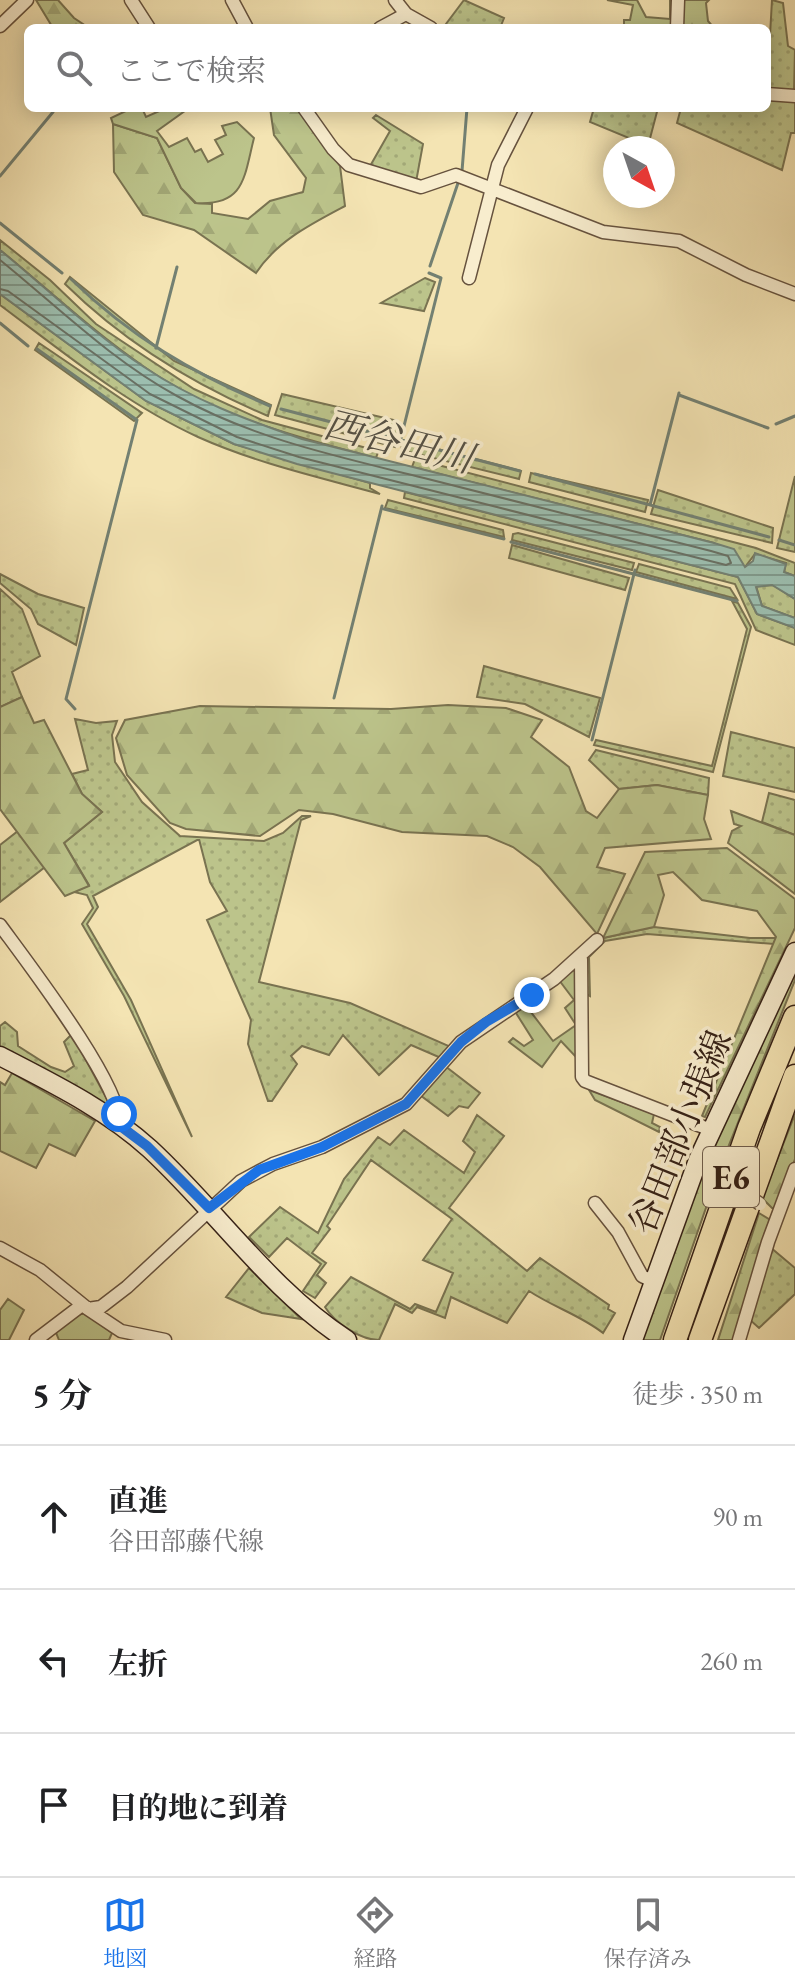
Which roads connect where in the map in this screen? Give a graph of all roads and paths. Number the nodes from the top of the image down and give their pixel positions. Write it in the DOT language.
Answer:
graph roads {
  1 [pos="27,0"];
  2 [pos="131,0"];
  3 [pos="232,0"];
  4 [pos="395,0"];
  5 [pos="678,0"];
  6 [pos="406,14"];
  7 [pos="146,24"];
  8 [pos="245,24"];
  9 [pos="387,24"];
  10 [pos="424,24"];
  11 [pos="677,24"];
  12 [pos="0,26"];
  13 [pos="771,94"];
  14 [pos="795,96"];
  15 [pos="307,112"];
  16 [pos="525,112"];
  17 [pos="493,186"];
  18 [pos="469,278"];
  19 [pos="795,294"];
  20 [pos="0,925"];
  21 [pos="597,940"];
  22 [pos="795,952"];
  23 [pos="581,959"];
  24 [pos="795,1017"];
  25 [pos="0,1056"];
  26 [pos="795,1076"];
  27 [pos="119,1125"];
  28 [pos="711,1130"];
  29 [pos="698,1160"];
  30 [pos="795,1169"];
  31 [pos="595,1203"];
  32 [pos="209,1208"];
  33 [pos="778,1217"];
  34 [pos="736,1234"];
  35 [pos="0,1248"];
  36 [pos="654,1282"];
  37 [pos="85,1307"];
  38 [pos="36,1340"];
  39 [pos="165,1340"];
  40 [pos="347,1340"];
  41 [pos="633,1340"];
  42 [pos="675,1340"];
  43 [pos="700,1340"];
  44 [pos="709,1340"];
  45 [pos="739,1340"];
  1 -- 12 [label="street"];
  2 -- 7 [label="street"];
  3 -- 8 [label="street"];
  4 -- 6 [label="street"];
  5 -- 11 [label="street"];
  6 -- 9 [label="street"];
  6 -- 10 [label="street"];
  13 -- 14 [label="street"];
  15 -- 17 [label="street"];
  16 -- 17 [label="street"];
  17 -- 18 [label="street"];
  17 -- 19 [label="street"];
  20 -- 27 [label="street"];
  21 -- 23 [label="street"];
  22 -- 28 [label="main road, 谷田部小張線"];
  23 -- 28 [label="street"];
  23 -- 32 [label="street"];
  24 -- 42 [label="highway, E6"];
  25 -- 27 [label="main road"];
  26 -- 34 [label="highway, E6"];
  27 -- 32 [label="main road"];
  28 -- 29 [label="main road, 谷田部小張線"];
  29 -- 33 [label="street, bridge"];
  29 -- 36 [label="main road, 谷田部小張線"];
  30 -- 33 [label="street"];
  31 -- 36 [label="street"];
  32 -- 37 [label="street"];
  32 -- 40 [label="main road"];
  33 -- 45 [label="street"];
  34 -- 43 [label="highway, E6"];
  34 -- 44 [label="highway"];
  35 -- 37 [label="street"];
  36 -- 41 [label="main road, 谷田部小張線"];
  37 -- 38 [label="street"];
  37 -- 39 [label="street"];
}
